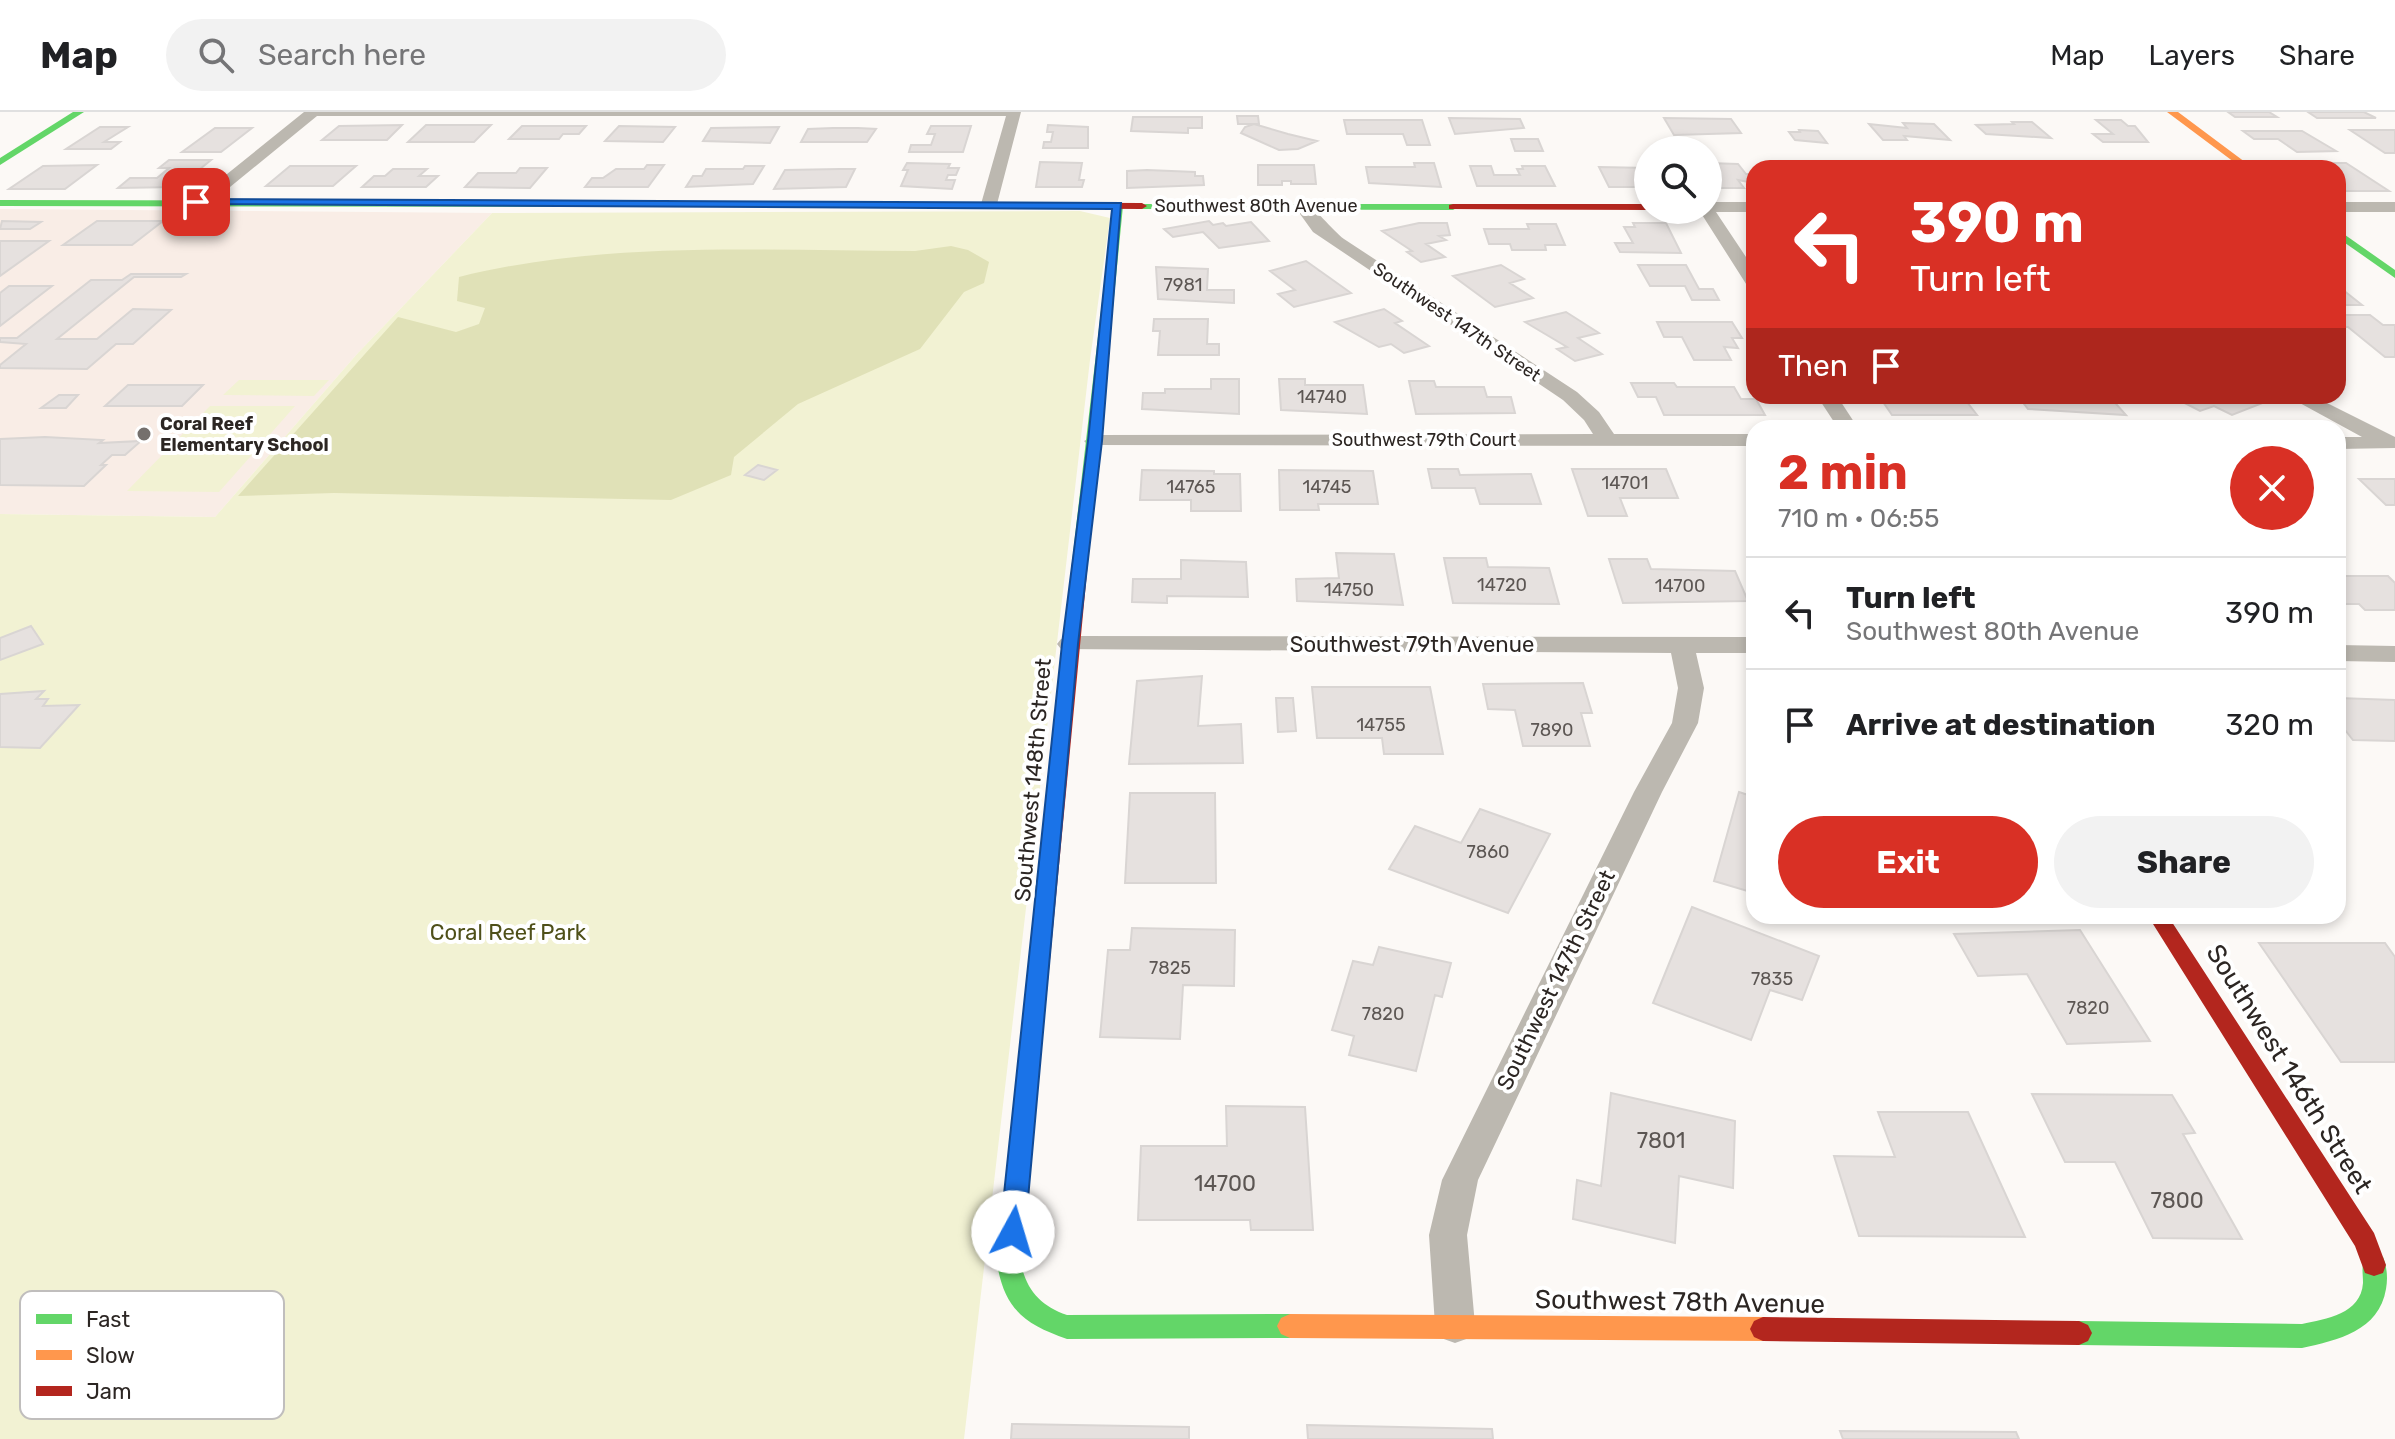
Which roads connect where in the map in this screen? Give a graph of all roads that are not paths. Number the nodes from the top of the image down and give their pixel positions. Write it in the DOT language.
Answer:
graph roads {
  1 [pos="79,112"];
  2 [pos="313,112"];
  3 [pos="1004,112"];
  4 [pos="1014,112"];
  5 [pos="2172,112"];
  6 [pos="2237,160"];
  7 [pos="0,162"];
  8 [pos="202,202"];
  9 [pos="0,203"];
  10 [pos="989,204"];
  11 [pos="1118,206"];
  12 [pos="1303,207"];
  13 [pos="1634,207"];
  14 [pos="1746,207"];
  15 [pos="2346,207"];
  16 [pos="2395,207"];
  17 [pos="1722,208"];
  18 [pos="1718,224"];
  19 [pos="2346,239"];
  20 [pos="1746,270"];
  21 [pos="2395,275"];
  22 [pos="2313,404"];
  23 [pos="1608,440"];
  24 [pos="1746,440"];
  25 [pos="1095,441"];
  26 [pos="2346,443"];
  27 [pos="2393,443"];
  28 [pos="1070,644"];
  29 [pos="1682,644"];
  30 [pos="1746,645"];
  31 [pos="2346,653"];
  32 [pos="2395,654"];
  33 [pos="2163,924"];
  34 [pos="1009,1264"];
  35 [pos="2375,1299"];
  36 [pos="1455,1325"];
  1 -- 7 [label="street"];
  2 -- 3 [label="street"];
  2 -- 8 [label="street"];
  4 -- 10 [label="street"];
  5 -- 6 [label="street"];
  8 -- 9 [label="street, Southwest 80th Avenue"];
  8 -- 10 [label="street, Southwest 80th Avenue"];
  10 -- 11 [label="street, Southwest 80th Avenue"];
  11 -- 12 [label="street, Southwest 80th Avenue"];
  11 -- 25 [label="street, Southwest 148th Street"];
  12 -- 13 [label="street, Southwest 80th Avenue"];
  12 -- 23 [label="street, Southwest 147th Street"];
  14 -- 17 [label="street"];
  15 -- 16 [label="street"];
  18 -- 20 [label="street"];
  19 -- 21 [label="street"];
  22 -- 27 [label="street"];
  23 -- 24 [label="street, Southwest 79th Court"];
  23 -- 25 [label="street, Southwest 79th Court"];
  25 -- 28 [label="street, Southwest 148th Street"];
  26 -- 27 [label="street"];
  28 -- 29 [label="street, Southwest 79th Avenue"];
  28 -- 34 [label="street, Southwest 148th Street"];
  29 -- 30 [label="street, Southwest 79th Avenue"];
  29 -- 36 [label="street, Southwest 147th Street"];
  31 -- 32 [label="street"];
  33 -- 35 [label="street, Southwest 146th Street"];
  34 -- 36 [label="street, Southwest 78th Avenue"];
  35 -- 36 [label="street, Southwest 78th Avenue"];
}
